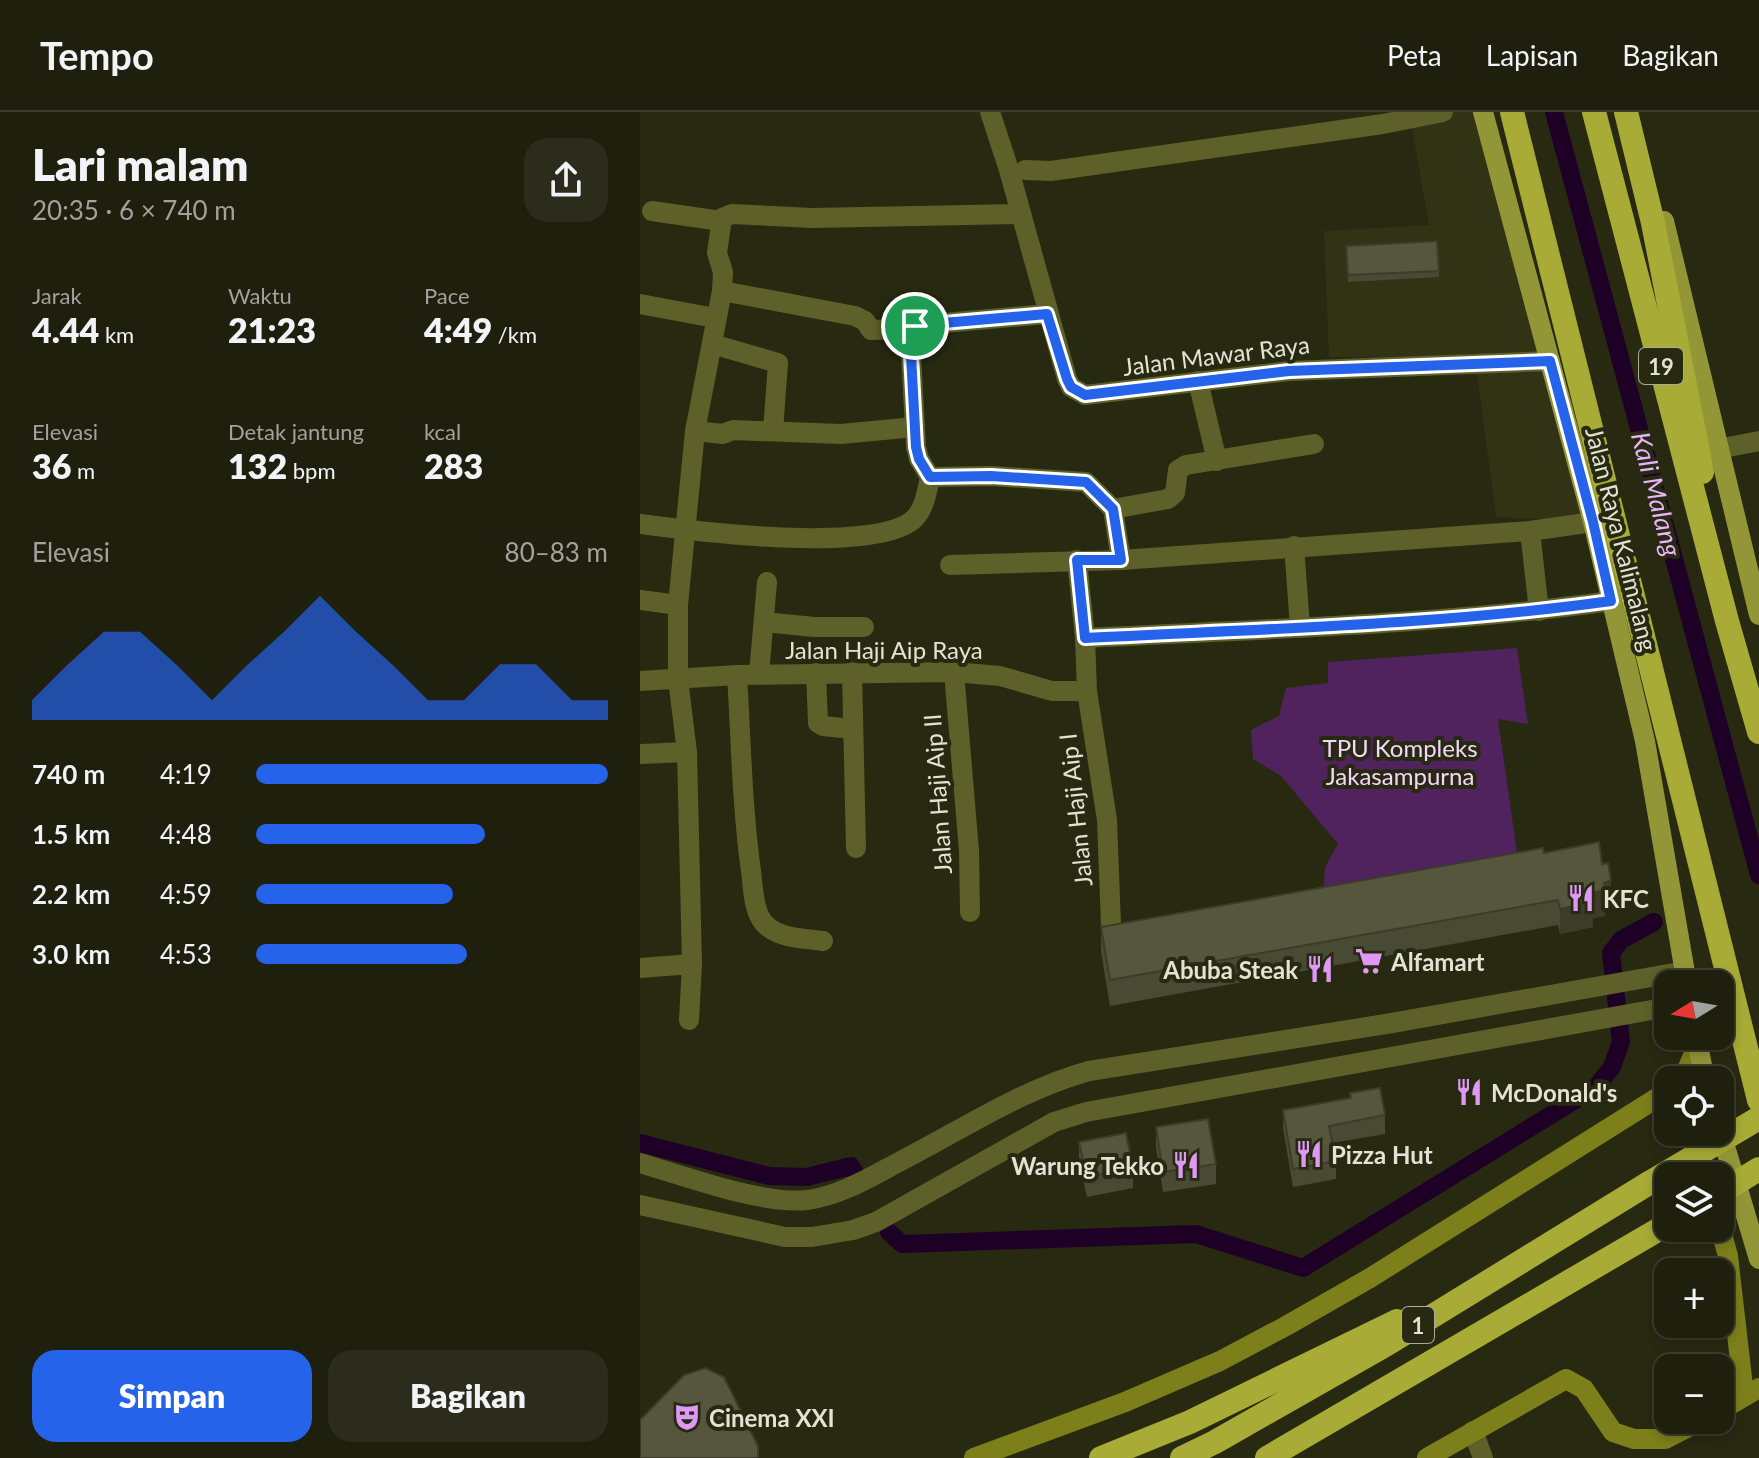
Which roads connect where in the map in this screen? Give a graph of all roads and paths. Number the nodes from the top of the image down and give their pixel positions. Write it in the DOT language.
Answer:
graph roads {
  1 [pos="990,112"];
  2 [pos="1443,112"];
  3 [pos="1483,112"];
  4 [pos="1512,112"];
  5 [pos="1594,112"];
  6 [pos="1626,112"];
  7 [pos="1638,112"];
  8 [pos="1025,170"];
  9 [pos="652,211"];
  10 [pos="1021,214"];
  11 [pos="721,221"];
  12 [pos="722,291"];
  13 [pos="640,304"];
  14 [pos="1047,314"];
  15 [pos="715,318"];
  16 [pos="912,329"];
  17 [pos="712,344"];
  18 [pos="1550,361"];
  19 [pos="1198,381"];
  20 [pos="915,427"];
  21 [pos="695,431"];
  22 [pos="773,431"];
  23 [pos="1759,441"];
  24 [pos="1314,444"];
  25 [pos="1718,449"];
  26 [pos="1217,461"];
  27 [pos="930,477"];
  28 [pos="1113,509"];
  29 [pos="1593,522"];
  30 [pos="640,524"];
  31 [pos="684,530"];
  32 [pos="1530,531"];
  33 [pos="1294,546"];
  34 [pos="1077,560"];
  35 [pos="1121,560"];
  36 [pos="950,565"];
  37 [pos="767,582"];
  38 [pos="640,600"];
  39 [pos="1611,601"];
  40 [pos="678,605"];
  41 [pos="1539,611"];
  42 [pos="1759,615"];
  43 [pos="1727,621"];
  44 [pos="764,622"];
  45 [pos="864,627"];
  46 [pos="1300,627"];
  47 [pos="1085,638"];
  48 [pos="852,672"];
  49 [pos="954,672"];
  50 [pos="816,673"];
  51 [pos="759,674"];
  52 [pos="737,675"];
  53 [pos="678,679"];
  54 [pos="640,681"];
  55 [pos="1087,691"];
  56 [pos="852,729"];
  57 [pos="1759,732"];
  58 [pos="687,752"];
  59 [pos="640,754"];
  60 [pos="856,848"];
  61 [pos="970,912"];
  62 [pos="1111,925"];
  63 [pos="823,941"];
  64 [pos="692,964"];
  65 [pos="640,968"];
  66 [pos="1685,970"];
  67 [pos="1654,979"];
  68 [pos="1654,1008"];
  69 [pos="689,1020"];
  70 [pos="1654,1100"];
  71 [pos="1759,1100"];
  72 [pos="1759,1118"];
  73 [pos="1725,1146"];
  74 [pos="640,1163"];
  75 [pos="1759,1169"];
  76 [pos="1734,1184"];
  77 [pos="640,1205"];
  78 [pos="1654,1232"];
  79 [pos="1724,1242"];
  80 [pos="1759,1259"];
  81 [pos="1521,1261"];
  82 [pos="1752,1392"];
  83 [pos="1734,1403"];
  84 [pos="1473,1431"];
  85 [pos="1675,1434"];
  86 [pos="974,1458"];
  87 [pos="1101,1458"];
  88 [pos="1182,1458"];
  89 [pos="1267,1458"];
  90 [pos="1427,1458"];
  91 [pos="1483,1458"];
  1 -- 10 [label="street, Jalan Mawar Raya"];
  2 -- 8 [label="street"];
  3 -- 18 [label="main road, Jalan Raya Kalimalang"];
  4 -- 71 [label="highway"];
  5 -- 43 [label="highway, 19"];
  6 -- 43 [label="highway"];
  7 -- 25 [label="main road"];
  9 -- 11 [label="street"];
  10 -- 11 [label="street"];
  10 -- 14 [label="street, Jalan Mawar Raya"];
  11 -- 12 [label="street"];
  12 -- 15 [label="street"];
  12 -- 16 [label="street"];
  13 -- 15 [label="street"];
  14 -- 16 [label="street"];
  14 -- 19 [label="street, Jalan Mawar Raya"];
  15 -- 17 [label="street"];
  16 -- 20 [label="street"];
  17 -- 21 [label="street"];
  17 -- 22 [label="street"];
  18 -- 19 [label="street, Jalan Mawar Raya"];
  18 -- 29 [label="main road, Jalan Raya Kalimalang"];
  19 -- 26 [label="street"];
  20 -- 22 [label="street"];
  20 -- 27 [label="street"];
  21 -- 22 [label="street"];
  21 -- 31 [label="street"];
  23 -- 25 [label="street"];
  24 -- 26 [label="street"];
  25 -- 42 [label="main road"];
  26 -- 28 [label="street"];
  27 -- 28 [label="street"];
  27 -- 31 [label="street"];
  28 -- 35 [label="street"];
  29 -- 32 [label="street"];
  29 -- 39 [label="main road, Jalan Raya Kalimalang"];
  30 -- 31 [label="street"];
  31 -- 40 [label="street"];
  32 -- 33 [label="street"];
  32 -- 41 [label="street"];
  33 -- 35 [label="street"];
  33 -- 46 [label="street"];
  34 -- 35 [label="street"];
  34 -- 36 [label="street"];
  34 -- 47 [label="street, Jalan Haji Aip I"];
  37 -- 44 [label="street"];
  38 -- 40 [label="street"];
  39 -- 41 [label="street"];
  39 -- 66 [label="main road, Jalan Raya Kalimalang"];
  40 -- 53 [label="street"];
  41 -- 46 [label="street"];
  43 -- 57 [label="highway, 19"];
  44 -- 45 [label="street"];
  44 -- 51 [label="street"];
  46 -- 47 [label="street"];
  47 -- 55 [label="street, Jalan Haji Aip I"];
  48 -- 49 [label="street, Jalan Haji Aip Raya"];
  48 -- 50 [label="street, Jalan Haji Aip Raya"];
  48 -- 56 [label="street"];
  49 -- 55 [label="street, Jalan Haji Aip Raya"];
  49 -- 61 [label="street, Jalan Haji Aip II"];
  50 -- 51 [label="street, Jalan Haji Aip Raya"];
  50 -- 56 [label="street"];
  51 -- 52 [label="street, Jalan Haji Aip Raya"];
  52 -- 53 [label="street, Jalan Haji Aip Raya"];
  52 -- 63 [label="street"];
  53 -- 54 [label="street, Jalan Haji Aip Raya"];
  53 -- 58 [label="street"];
  55 -- 62 [label="street, Jalan Haji Aip I"];
  56 -- 60 [label="street"];
  58 -- 59 [label="street"];
  58 -- 64 [label="street"];
  64 -- 65 [label="street"];
  64 -- 69 [label="street"];
  67 -- 74 [label="street"];
  68 -- 77 [label="street"];
  70 -- 86 [label="street"];
  72 -- 81 [label="highway, 1, bridge"];
  73 -- 80 [label="main road"];
  75 -- 76 [label="highway, bridge"];
  78 -- 89 [label="highway, 1"];
  79 -- 82 [label="street"];
  81 -- 87 [label="highway"];
  81 -- 88 [label="highway, 1"];
  82 -- 83 [label="street"];
  84 -- 85 [label="street"];
  84 -- 90 [label="street"];
  84 -- 91 [label="street"];
}
